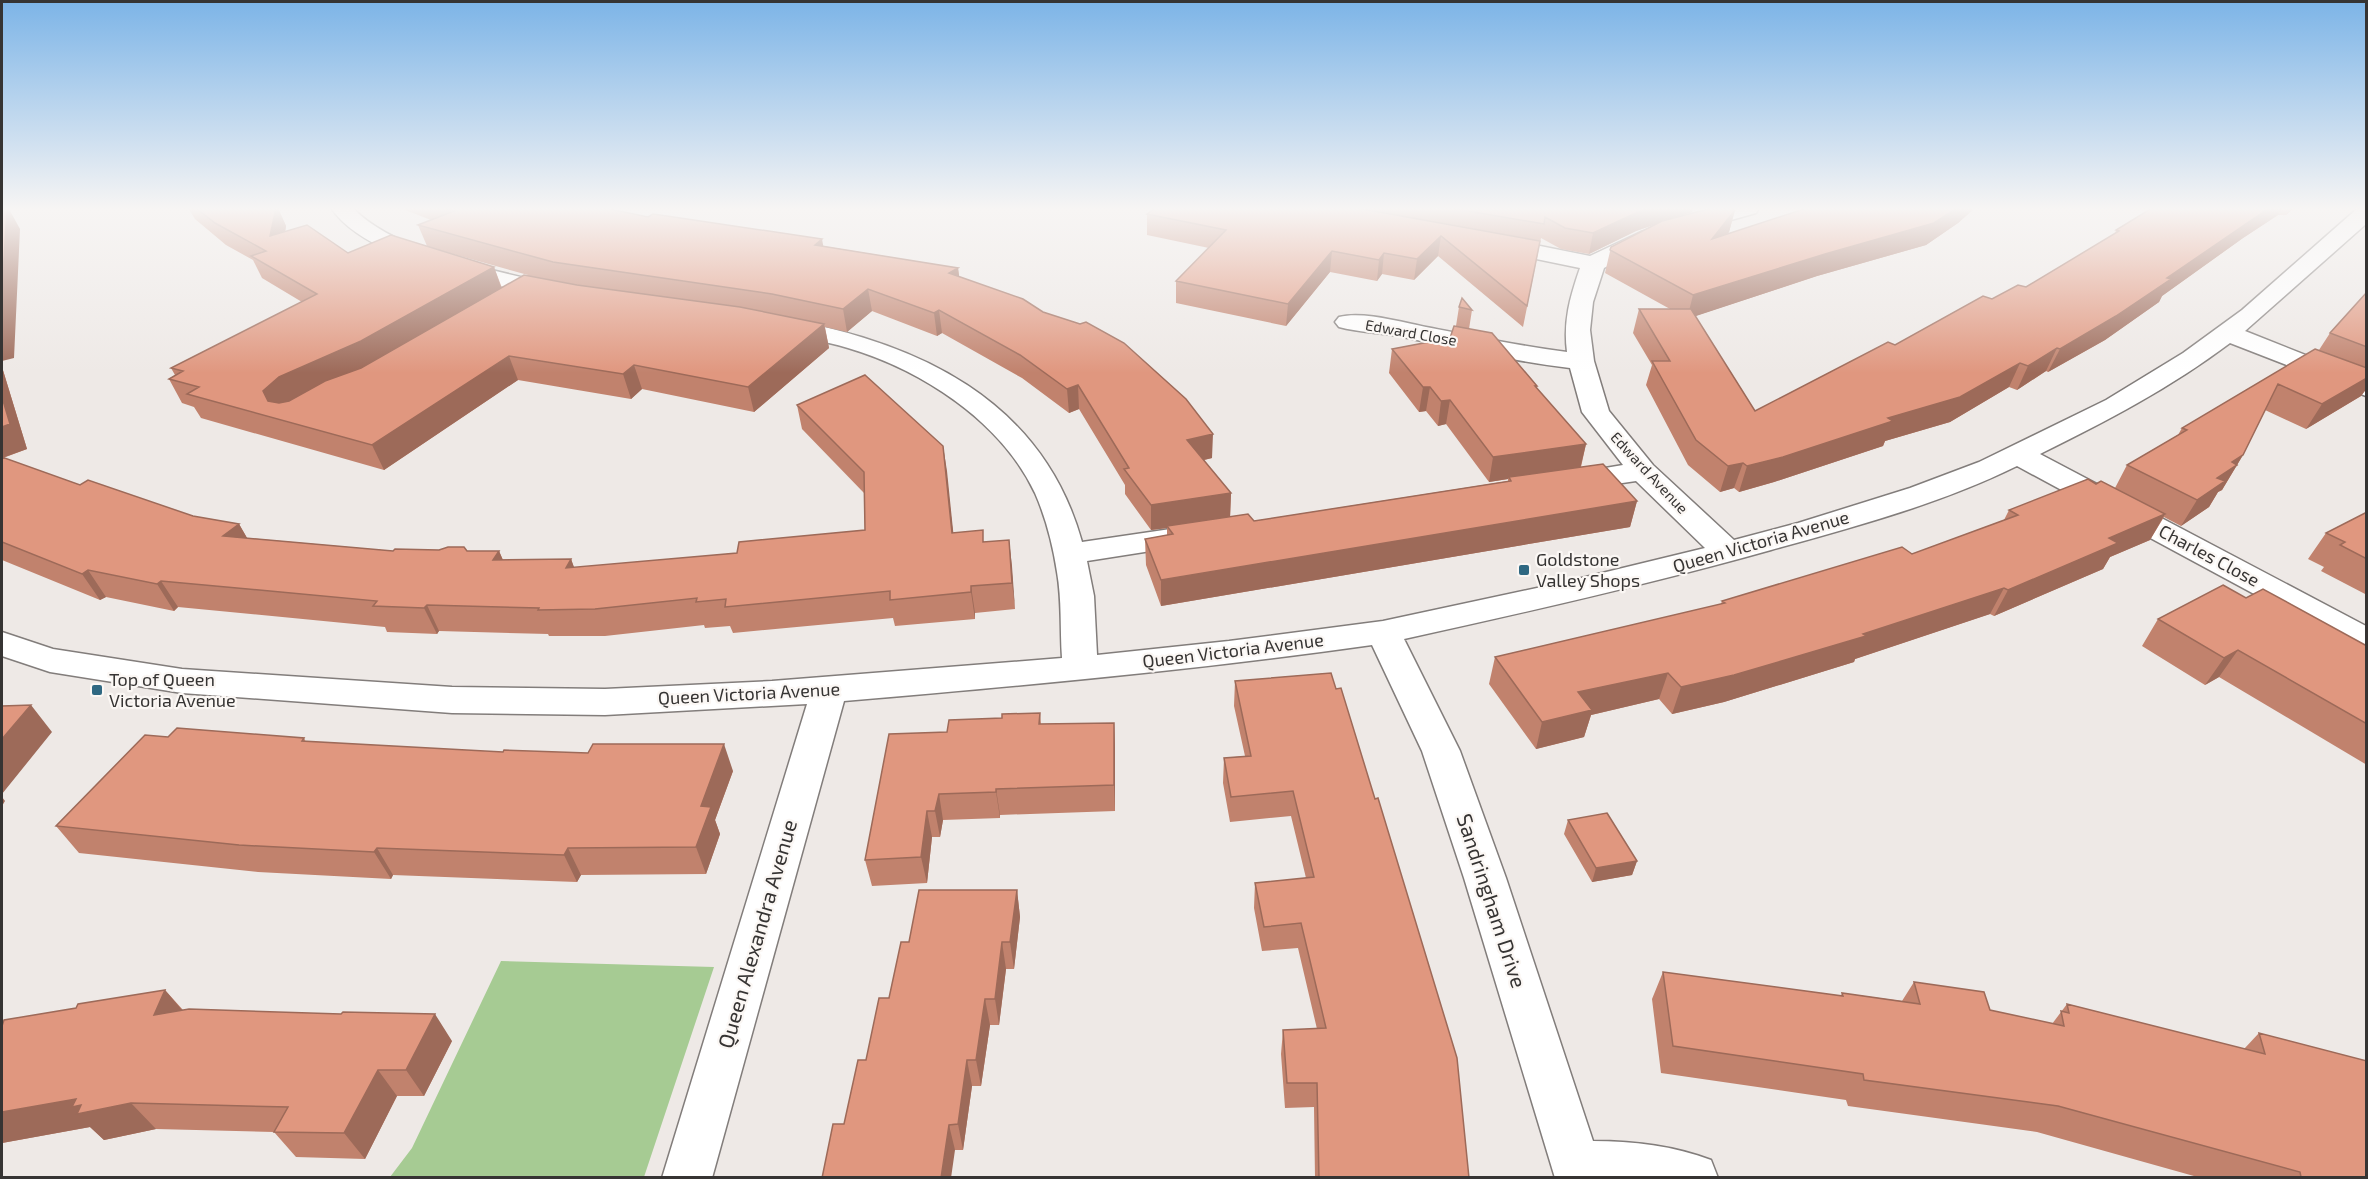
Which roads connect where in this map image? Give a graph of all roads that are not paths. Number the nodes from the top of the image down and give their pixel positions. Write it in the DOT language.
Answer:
graph roads {
  1 [pos="455,263"];
  2 [pos="1588,263"];
  3 [pos="2310,263"];
  4 [pos="1593,264"];
  5 [pos="530,286"];
  6 [pos="575,297"];
  7 [pos="506,301"];
  8 [pos="758,322"];
  9 [pos="1348,322"];
  10 [pos="2227,333"];
  11 [pos="1581,361"];
  12 [pos="2367,388"];
  13 [pos="2019,454"];
  14 [pos="1643,471"];
  15 [pos="1537,486"];
  16 [pos="1220,532"];
  17 [pos="1728,552"];
  18 [pos="1068,554"];
  19 [pos="1383,632"];
  20 [pos="2367,640"];
  21 [pos="2,644"];
  22 [pos="1081,669"];
  23 [pos="827,690"];
  24 [pos="1578,1171"];
  25 [pos="687,1178"];
  26 [pos="1694,1178"];
  1 -- 5 [label="street"];
  2 -- 4 [label="street"];
  3 -- 10 [label="street, Queen Victoria Avenue"];
  4 -- 11 [label="street, Edward Avenue"];
  5 -- 6 [label="street"];
  5 -- 7 [label="street"];
  8 -- 18 [label="street"];
  9 -- 11 [label="street, Edward Close"];
  10 -- 12 [label="street"];
  10 -- 13 [label="street, Queen Victoria Avenue"];
  11 -- 14 [label="street, Edward Avenue"];
  13 -- 17 [label="street, Queen Victoria Avenue"];
  13 -- 20 [label="street, Charles Close"];
  14 -- 15 [label="street"];
  14 -- 17 [label="street, Edward Avenue"];
  16 -- 18 [label="street"];
  17 -- 19 [label="street, Queen Victoria Avenue"];
  18 -- 22 [label="street"];
  19 -- 22 [label="street, Queen Victoria Avenue"];
  19 -- 24 [label="street, Sandringham Drive"];
  21 -- 23 [label="street, Queen Victoria Avenue"];
  22 -- 23 [label="street, Queen Victoria Avenue"];
  23 -- 25 [label="street, Queen Alexandra Avenue"];
  24 -- 26 [label="street"];
}
